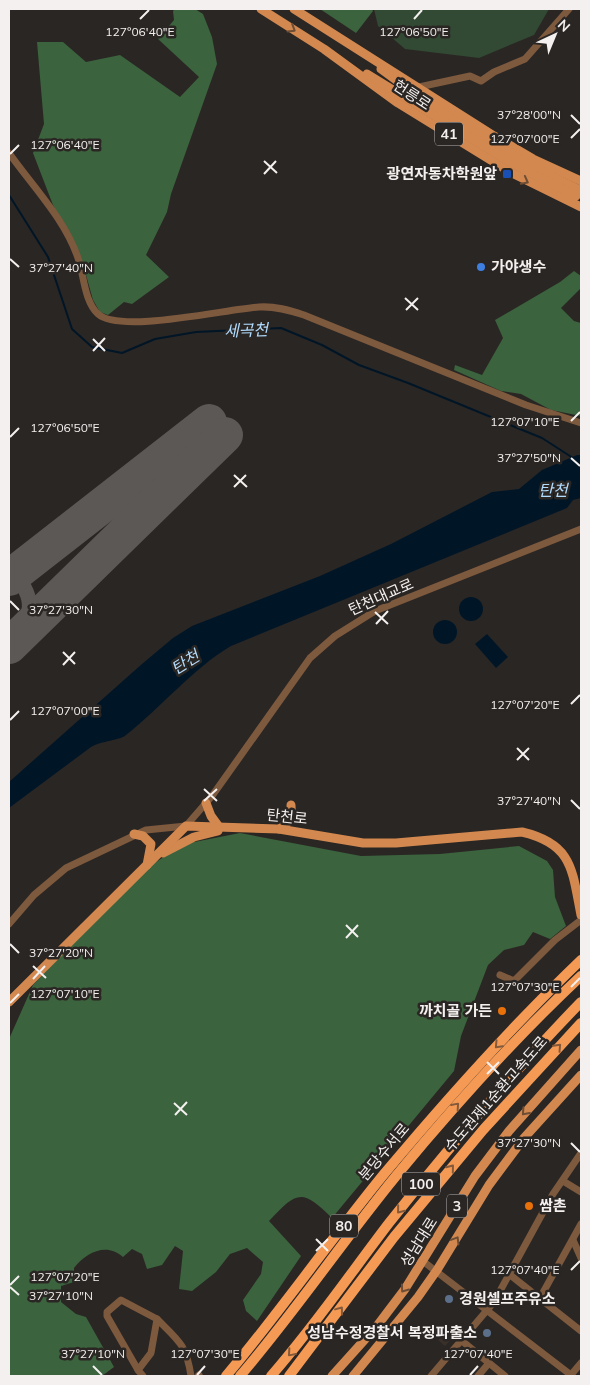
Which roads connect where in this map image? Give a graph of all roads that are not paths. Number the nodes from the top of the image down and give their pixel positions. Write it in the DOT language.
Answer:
graph roads {
  1 [pos="261,9"];
  2 [pos="294,9"];
  3 [pos="569,9"];
  4 [pos="328,30"];
  5 [pos="324,49"];
  6 [pos="419,87"];
  7 [pos="9,153"];
  8 [pos="579,189"];
  9 [pos="581,207"];
  10 [pos="581,423"];
  11 [pos="581,529"];
  12 [pos="206,803"];
  13 [pos="291,805"];
  14 [pos="186,826"];
  15 [pos="219,827"];
  16 [pos="238,828"];
  17 [pos="279,829"];
  18 [pos="134,834"];
  19 [pos="158,855"];
  20 [pos="147,865"];
  21 [pos="581,915"];
  22 [pos="581,920"];
  23 [pos="9,924"];
  24 [pos="581,960"];
  25 [pos="500,975"];
  26 [pos="581,976"];
  27 [pos="9,1002"];
  28 [pos="581,1002"];
  29 [pos="581,1023"];
  30 [pos="581,1050"];
  31 [pos="581,1075"];
  32 [pos="470,1083"];
  33 [pos="581,1153"];
  34 [pos="563,1181"];
  35 [pos="581,1192"];
  36 [pos="581,1224"];
  37 [pos="572,1240"];
  38 [pos="581,1258"];
  39 [pos="424,1262"];
  40 [pos="437,1270"];
  41 [pos="509,1274"];
  42 [pos="540,1298"];
  43 [pos="488,1310"];
  44 [pos="157,1319"];
  45 [pos="581,1331"];
  46 [pos="462,1341"];
  47 [pos="489,1363"];
  48 [pos="581,1363"];
  49 [pos="140,1373"];
  50 [pos="196,1376"];
  51 [pos="226,1376"];
  52 [pos="240,1376"];
  53 [pos="271,1376"];
  54 [pos="289,1376"];
  55 [pos="332,1376"];
  56 [pos="353,1376"];
  57 [pos="430,1376"];
  58 [pos="478,1376"];
  59 [pos="505,1376"];
  60 [pos="571,1376"];
  1 -- 5 [label="main road, 헌릉로 / 41, one-way"];
  2 -- 4 [label="main road, 헌릉로 / 41"];
  3 -- 6 [label="street"];
  4 -- 6 [label="main road, 헌릉로 / 41"];
  4 -- 8 [label="main road"];
  5 -- 8 [label="main road"];
  5 -- 9 [label="main road, 헌릉로 / 41, one-way"];
  6 -- 8 [label="main road, 헌릉로 / 41"];
  7 -- 10 [label="street"];
  11 -- 12 [label="street, 탄천대교로"];
  12 -- 14 [label="street, 탄천대교로"];
  12 -- 15 [label="main road"];
  13 -- 17 [label="main road"];
  14 -- 15 [label="main road, 탄천로"];
  14 -- 18 [label="street"];
  14 -- 19 [label="main road"];
  15 -- 16 [label="main road, 탄천로"];
  16 -- 17 [label="main road, 탄천로"];
  16 -- 19 [label="main road"];
  17 -- 21 [label="main road, 탄천로"];
  18 -- 20 [label="main road"];
  18 -- 23 [label="street"];
  19 -- 20 [label="main road"];
  20 -- 27 [label="main road"];
  22 -- 25 [label="street"];
  24 -- 32 [label="highway, 분당수서로 / 80, one-way"];
  26 -- 32 [label="highway, 분당수서로 / 80"];
  28 -- 53 [label="highway, 수도권제1순환고속도로 / 100, one-way"];
  54 -- 29 [label="highway, 수도권제1순환고속도로 / 100, one-way"];
  30 -- 39 [label="main road, 성남대로 / 3, one-way"];
  40 -- 31 [label="main road, 성남대로 / 3, one-way"];
  32 -- 51 [label="highway, 분당수서로 / 80"];
  52 -- 32 [label="highway, 분당수서로 / 80, one-way"];
  33 -- 34 [label="street"];
  34 -- 35 [label="street"];
  34 -- 41 [label="street"];
  36 -- 37 [label="street"];
  37 -- 38 [label="street"];
  37 -- 42 [label="street"];
  39 -- 40 [label="street"];
  39 -- 55 [label="main road, 성남대로 / 3, one-way"];
  40 -- 43 [label="street"];
  40 -- 56 [label="main road, 성남대로 / 3"];
  41 -- 42 [label="street"];
  41 -- 43 [label="street"];
  42 -- 45 [label="street"];
  43 -- 46 [label="street"];
  43 -- 60 [label="street"];
  44 -- 49 [label="street"];
  44 -- 49 [label="street"];
  44 -- 50 [label="street"];
  46 -- 47 [label="street"];
  46 -- 57 [label="street"];
  47 -- 58 [label="street"];
  47 -- 59 [label="street"];
  48 -- 60 [label="street"];
}
